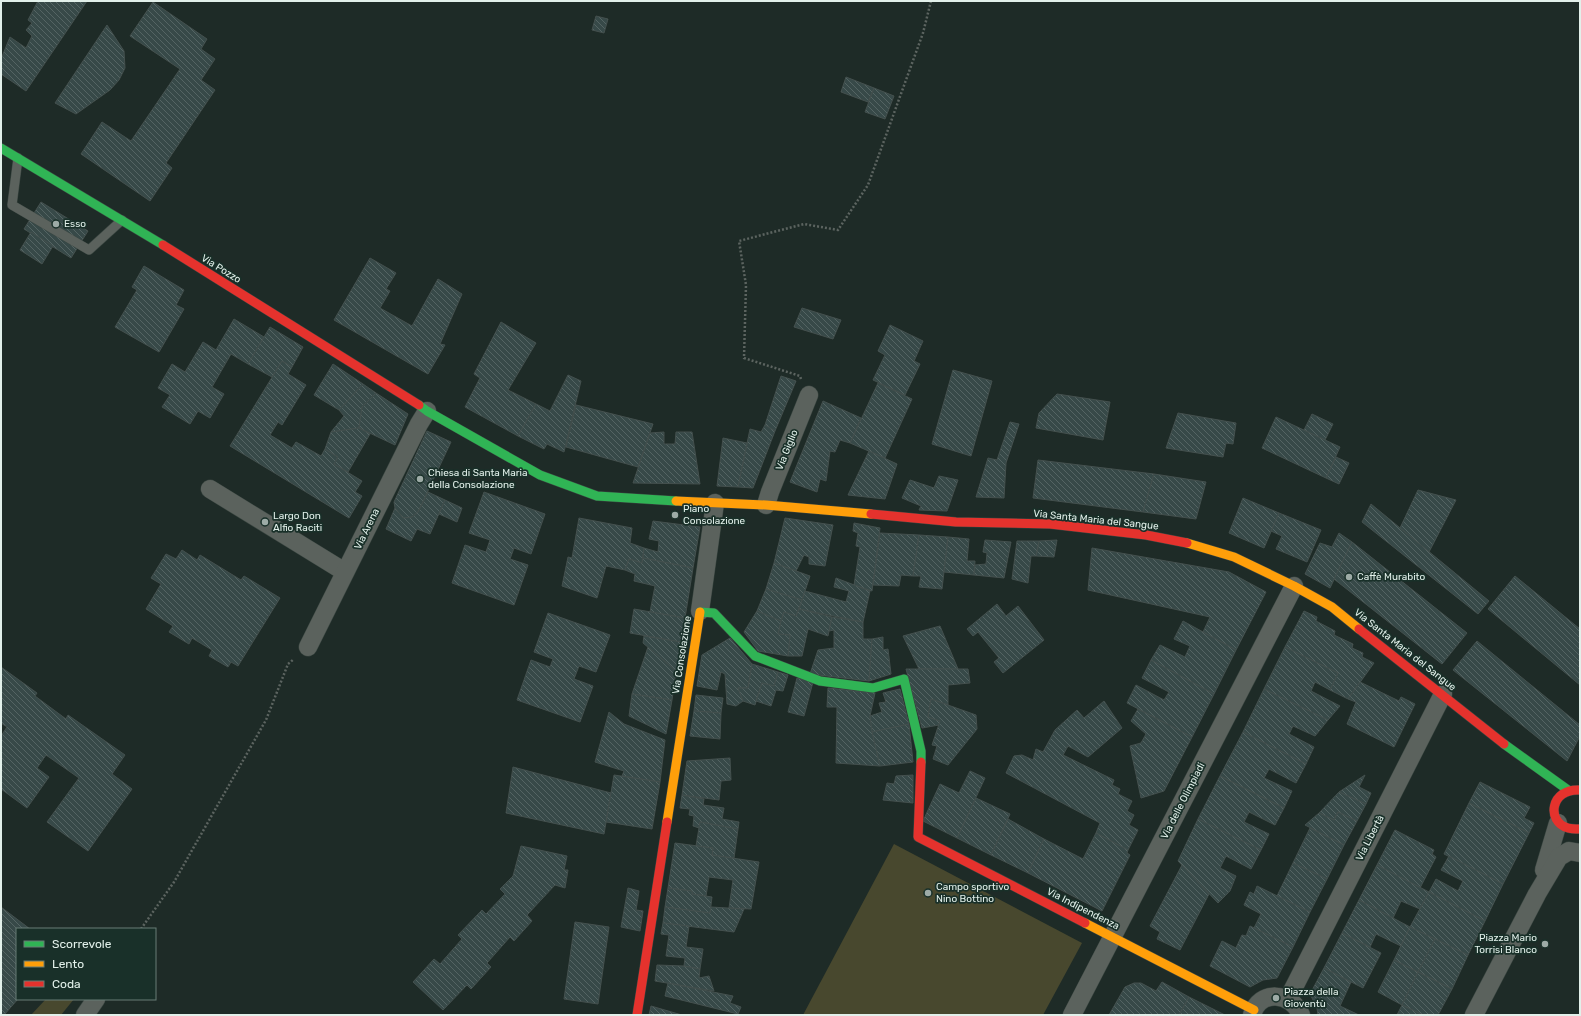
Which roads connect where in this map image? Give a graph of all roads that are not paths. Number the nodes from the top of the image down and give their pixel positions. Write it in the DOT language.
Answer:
graph roads {
  1 [pos="1,148"];
  2 [pos="18,157"];
  3 [pos="122,220"];
  4 [pos="809,394"];
  5 [pos="427,411"];
  6 [pos="210,489"];
  7 [pos="715,503"];
  8 [pos="766,505"];
  9 [pos="346,572"];
  10 [pos="1294,586"];
  11 [pos="700,611"];
  12 [pos="308,647"];
  13 [pos="1443,694"];
  14 [pos="1524,760"];
  15 [pos="1534,777"];
  16 [pos="1580,780"];
  17 [pos="1574,790"];
  18 [pos="1547,796"];
  19 [pos="1556,819"];
  20 [pos="1580,829"];
  21 [pos="918,837"];
  22 [pos="1580,853"];
  23 [pos="1537,894"];
  24 [pos="1113,937"];
  25 [pos="1288,999"];
  26 [pos="95,1000"];
  27 [pos="1253,1012"];
  28 [pos="85,1015"];
  29 [pos="637,1015"];
  30 [pos="1072,1015"];
  31 [pos="1301,1015"];
  32 [pos="1474,1015"];
  1 -- 2 [label="street, Via Pozzo"];
  2 -- 3 [label="street, Via Pozzo"];
  2 -- 3 [label="lane"];
  3 -- 5 [label="street, Via Pozzo"];
  4 -- 8 [label="street, Via Giglio"];
  5 -- 7 [label="street, Via Pozzo"];
  5 -- 9 [label="street, Via Arena"];
  6 -- 9 [label="street"];
  7 -- 8 [label="street, Via Santa Maria del Sangue"];
  7 -- 11 [label="street"];
  8 -- 10 [label="street, Via Santa Maria del Sangue"];
  9 -- 12 [label="street, Via Arena"];
  10 -- 13 [label="street, Via Santa Maria del Sangue"];
  10 -- 24 [label="street, Via delle Olimpiadi"];
  11 -- 21 [label="street, Via Consolazione"];
  11 -- 29 [label="street, Via Consolazione"];
  13 -- 14 [label="street, Via Santa Maria del Sangue"];
  13 -- 25 [label="street, Via Libertà"];
  14 -- 15 [label="street"];
  14 -- 17 [label="street"];
  16 -- 17 [label="street"];
  17 -- 19 [label="street"];
  18 -- 19 [label="street"];
  19 -- 20 [label="street"];
  19 -- 23 [label="street"];
  21 -- 24 [label="street, Via Indipendenza"];
  22 -- 23 [label="street"];
  23 -- 32 [label="street"];
  24 -- 27 [label="street, Via Indipendenza"];
  24 -- 30 [label="street, Via delle Olimpiadi"];
  25 -- 27 [label="street"];
  25 -- 31 [label="street"];
  26 -- 28 [label="street"];
}
